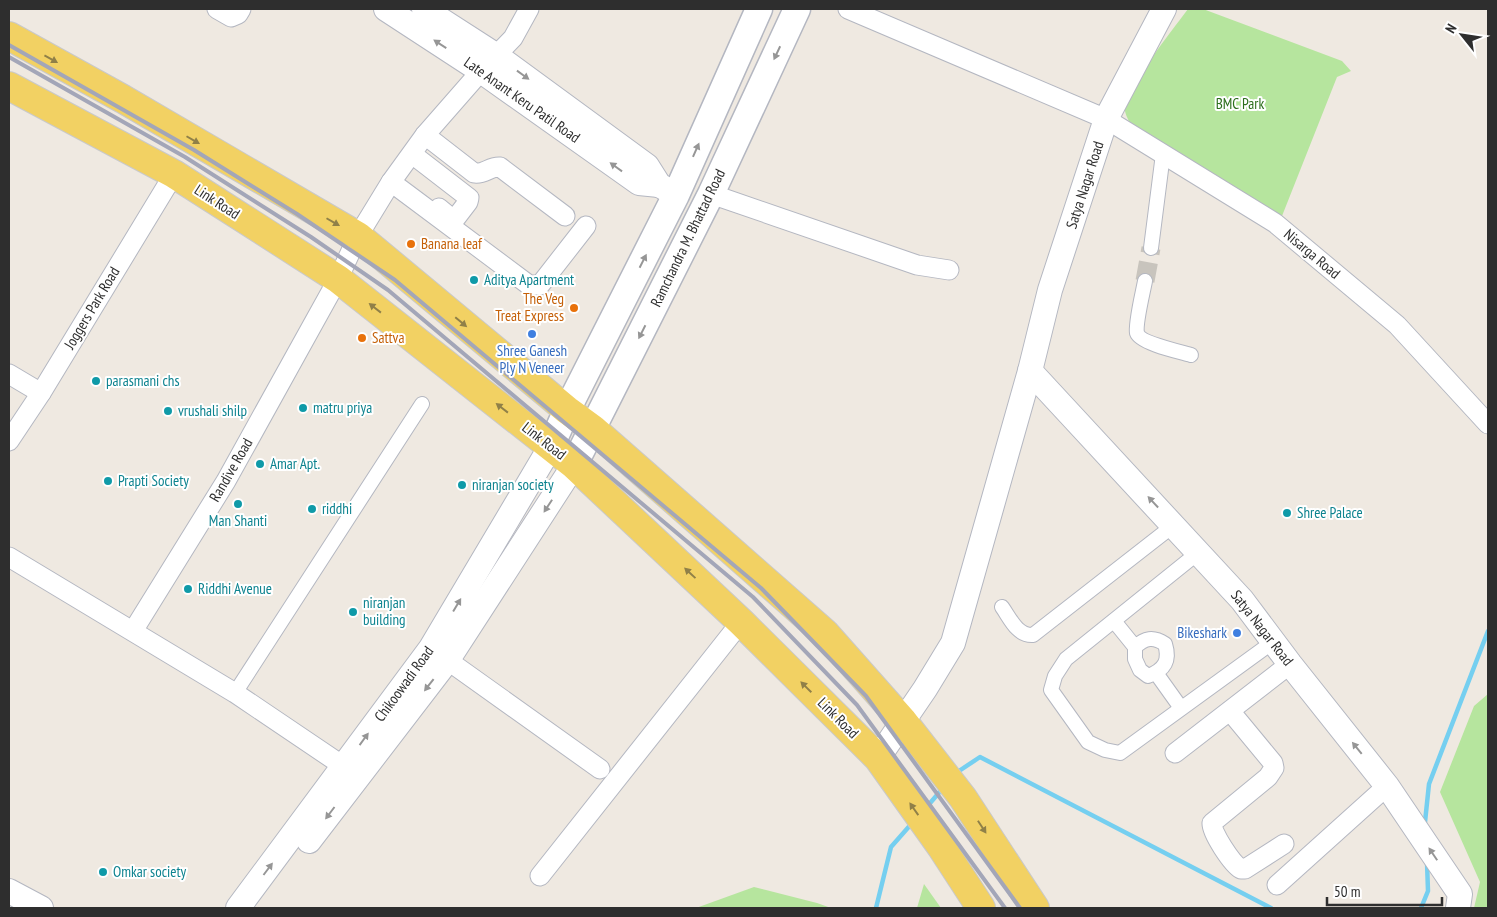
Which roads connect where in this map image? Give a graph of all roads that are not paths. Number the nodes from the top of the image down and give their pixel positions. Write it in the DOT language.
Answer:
graph roads {
  1 [pos="217,9"];
  2 [pos="240,9"];
  3 [pos="386,9"];
  4 [pos="424,9"];
  5 [pos="529,9"];
  6 [pos="758,9"];
  7 [pos="797,9"];
  8 [pos="848,9"];
  9 [pos="1164,9"];
  10 [pos="9,36"];
  11 [pos="489,63"];
  12 [pos="9,86"];
  13 [pos="1106,119"];
  14 [pos="425,135"];
  15 [pos="412,154"];
  16 [pos="1163,154"];
  17 [pos="174,174"];
  18 [pos="394,179"];
  19 [pos="668,190"];
  20 [pos="711,194"];
  21 [pos="565,216"];
  22 [pos="586,226"];
  23 [pos="358,236"];
  24 [pos="1151,248"];
  25 [pos="949,270"];
  26 [pos="338,279"];
  27 [pos="1145,281"];
  28 [pos="1191,356"];
  29 [pos="1030,371"];
  30 [pos="9,374"];
  31 [pos="582,380"];
  32 [pos="40,393"];
  33 [pos="609,397"];
  34 [pos="422,404"];
  35 [pos="567,410"];
  36 [pos="1488,424"];
  37 [pos="593,429"];
  38 [pos="9,441"];
  39 [pos="551,446"];
  40 [pos="574,465"];
  41 [pos="1174,525"];
  42 [pos="1198,552"];
  43 [pos="9,556"];
  44 [pos="1002,606"];
  45 [pos="1114,621"];
  46 [pos="741,622"];
  47 [pos="133,631"];
  48 [pos="1273,642"];
  49 [pos="1135,647"];
  50 [pos="439,655"];
  51 [pos="1290,664"];
  52 [pos="1156,673"];
  53 [pos="235,693"];
  54 [pos="1181,708"];
  55 [pos="1230,711"];
  56 [pos="903,721"];
  57 [pos="1175,753"];
  58 [pos="878,758"];
  59 [pos="600,769"];
  60 [pos="351,772"];
  61 [pos="1387,786"];
  62 [pos="1284,844"];
  63 [pos="540,876"];
  64 [pos="1276,885"];
  65 [pos="9,891"];
  66 [pos="41,908"];
  67 [pos="238,908"];
  68 [pos="258,908"];
  69 [pos="981,908"];
  70 [pos="1035,908"];
  71 [pos="1458,908"];
  1 -- 2 [label="street"];
  11 -- 3 [label="street, Late Anant Keru Patil Road, one-way"];
  4 -- 11 [label="street, Late Anant Keru Patil Road"];
  5 -- 11 [label="street, Randive Road"];
  19 -- 6 [label="main road, Ramchandra M. Bhattad Road, one-way"];
  7 -- 20 [label="main road, Ramchandra M. Bhattad Road, one-way"];
  8 -- 13 [label="street, Nisarga Road"];
  9 -- 13 [label="street, Satya Nagar Road"];
  10 -- 23 [label="main road, one-way"];
  11 -- 14 [label="street, Randive Road"];
  11 -- 19 [label="street, Late Anant Keru Patil Road"];
  12 -- 17 [label="main road, Link Road"];
  13 -- 16 [label="street, Nisarga Road"];
  13 -- 29 [label="street, Satya Nagar Road"];
  14 -- 15 [label="street, Randive Road"];
  14 -- 21 [label="street"];
  15 -- 18 [label="street, Randive Road"];
  15 -- 18 [label="street"];
  16 -- 24 [label="street"];
  16 -- 36 [label="street, Nisarga Road"];
  17 -- 26 [label="main road, Link Road"];
  17 -- 32 [label="street, Joggers Park Road"];
  18 -- 22 [label="street"];
  18 -- 23 [label="street, Randive Road"];
  31 -- 19 [label="main road, Ramchandra M. Bhattad Road, one-way"];
  20 -- 25 [label="street"];
  20 -- 33 [label="main road, Ramchandra M. Bhattad Road, one-way"];
  23 -- 26 [label="street, Randive Road"];
  23 -- 35 [label="main road, one-way"];
  39 -- 26 [label="main road, Link Road, one-way"];
  26 -- 47 [label="street, Randive Road"];
  27 -- 28 [label="street"];
  41 -- 29 [label="street, Satya Nagar Road, one-way"];
  29 -- 56 [label="street, Satya Nagar Road"];
  30 -- 32 [label="street"];
  31 -- 33 [label="main road"];
  31 -- 35 [label="main road, Ramchandra M. Bhattad Road"];
  32 -- 38 [label="street, Joggers Park Road"];
  33 -- 37 [label="main road, Ramchandra M. Bhattad Road"];
  34 -- 53 [label="street"];
  35 -- 37 [label="main road"];
  35 -- 39 [label="main road, Ramchandra M. Bhattad Road"];
  37 -- 40 [label="main road, Ramchandra M. Bhattad Road"];
  37 -- 56 [label="main road"];
  39 -- 40 [label="main road, Link Road"];
  50 -- 39 [label="street, Chikoowadi Road, one-way"];
  46 -- 40 [label="main road, Link Road, one-way"];
  40 -- 50 [label="street, Chikoowadi Road, one-way"];
  41 -- 42 [label="street, Satya Nagar Road"];
  41 -- 44 [label="street"];
  42 -- 45 [label="street"];
  42 -- 48 [label="street, Satya Nagar Road"];
  43 -- 47 [label="street"];
  45 -- 49 [label="street"];
  45 -- 54 [label="street"];
  58 -- 46 [label="main road, Link Road, one-way"];
  46 -- 63 [label="street"];
  47 -- 53 [label="street"];
  48 -- 51 [label="street, Satya Nagar Road"];
  48 -- 54 [label="street"];
  49 -- 52 [label="street"];
  49 -- 52 [label="street"];
  50 -- 59 [label="street"];
  50 -- 60 [label="street, Chikoowadi Road"];
  51 -- 55 [label="street"];
  61 -- 51 [label="street, Satya Nagar Road, one-way"];
  52 -- 54 [label="street"];
  53 -- 60 [label="street"];
  55 -- 57 [label="street"];
  55 -- 62 [label="street"];
  56 -- 58 [label="street, Satya Nagar Road"];
  56 -- 70 [label="main road, one-way"];
  69 -- 58 [label="main road, Link Road, one-way"];
  67 -- 60 [label="street, Chikoowadi Road, one-way"];
  60 -- 68 [label="street, Chikoowadi Road, one-way"];
  61 -- 64 [label="street"];
  71 -- 61 [label="street, Satya Nagar Road, one-way"];
  65 -- 66 [label="street"];
}
